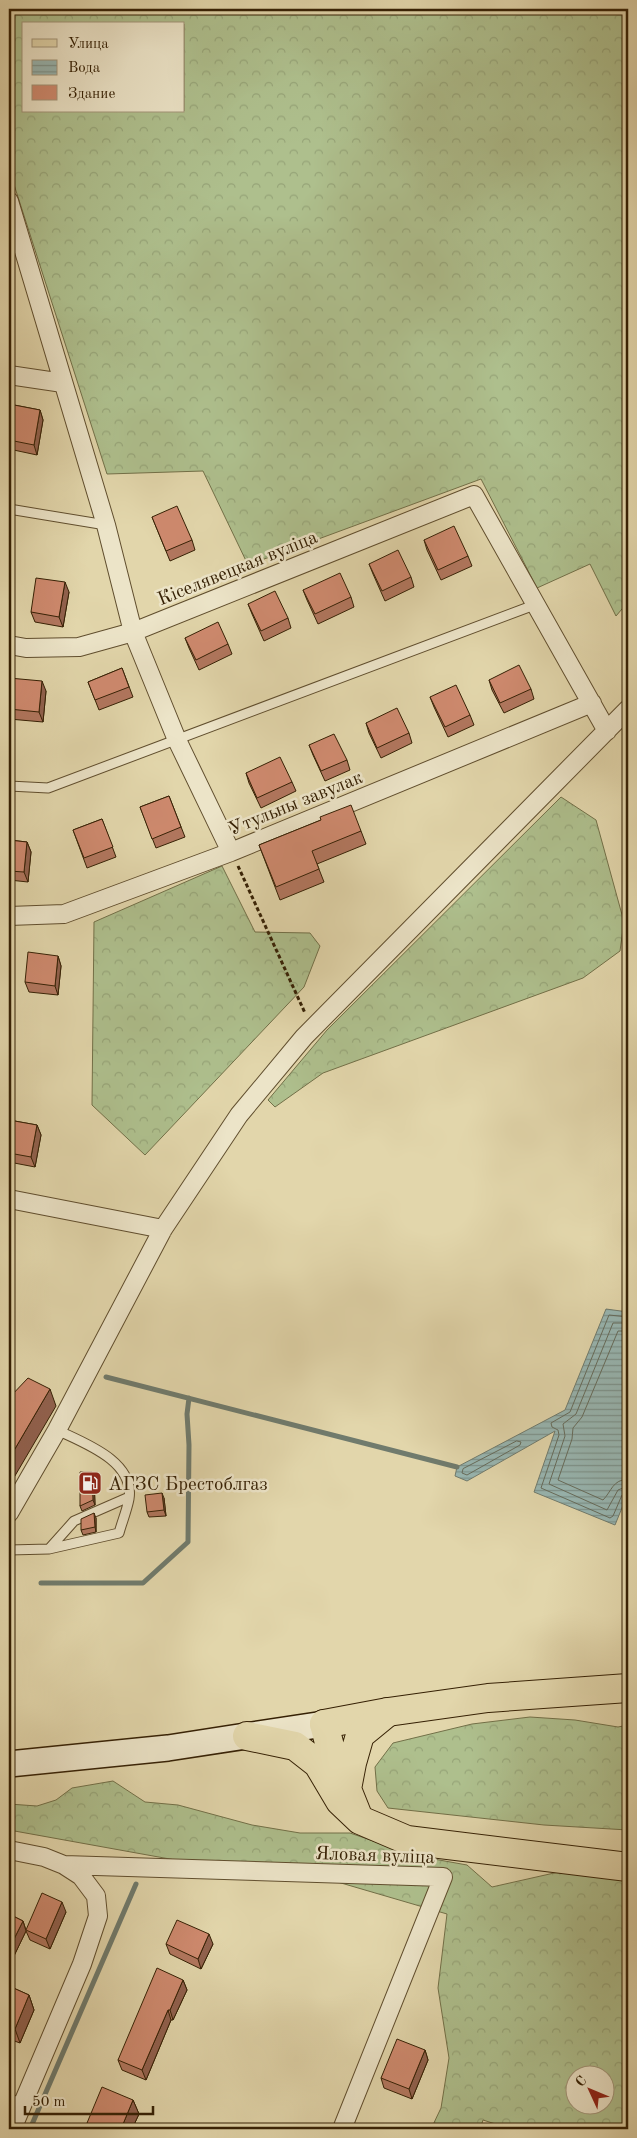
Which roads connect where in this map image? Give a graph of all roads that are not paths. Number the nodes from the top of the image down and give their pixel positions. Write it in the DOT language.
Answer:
graph roads {
  1 [pos="9,201"];
  2 [pos="14,236"];
  3 [pos="9,375"];
  4 [pos="63,383"];
  5 [pos="9,509"];
  6 [pos="106,525"];
  7 [pos="537,604"];
  8 [pos="133,632"];
  9 [pos="9,646"];
  10 [pos="592,703"];
  11 [pos="628,709"];
  12 [pos="608,731"];
  13 [pos="177,740"];
  14 [pos="9,786"];
  15 [pos="231,852"];
  16 [pos="9,916"];
  17 [pos="9,1199"];
  18 [pos="163,1229"];
  19 [pos="58,1430"];
  20 [pos="129,1497"];
  21 [pos="9,1514"];
  22 [pos="49,1549"];
  23 [pos="9,1550"];
  24 [pos="628,1688"];
  25 [pos="388,1712"];
  26 [pos="324,1724"];
  27 [pos="247,1736"];
  28 [pos="9,1764"];
  29 [pos="360,1820"];
  30 [pos="9,1850"];
  31 [pos="64,1865"];
  32 [pos="628,1866"];
  33 [pos="16,2101"];
  34 [pos="12,2129"];
  35 [pos="342,2129"];
  1 -- 2 [label="street"];
  2 -- 4 [label="street"];
  3 -- 4 [label="street"];
  4 -- 6 [label="street"];
  5 -- 6 [label="lane"];
  6 -- 8 [label="street"];
  7 -- 8 [label="street, Кіселявецкая вуліца"];
  7 -- 10 [label="street"];
  7 -- 13 [label="lane"];
  8 -- 9 [label="street, Кіселявецкая вуліца"];
  8 -- 13 [label="street"];
  10 -- 12 [label="street"];
  10 -- 15 [label="street, Утульны завулак"];
  11 -- 12 [label="street"];
  12 -- 18 [label="street"];
  13 -- 14 [label="lane"];
  13 -- 15 [label="street"];
  15 -- 16 [label="street, Утульны завулак"];
  17 -- 18 [label="street"];
  18 -- 19 [label="street"];
  19 -- 20 [label="lane"];
  19 -- 21 [label="street"];
  20 -- 22 [label="lane"];
  20 -- 22 [label="lane"];
  22 -- 23 [label="lane"];
  24 -- 25 [label="main road"];
  25 -- 26 [label="main road"];
  25 -- 29 [label="main road"];
  26 -- 27 [label="main road"];
  26 -- 29 [label="main road"];
  27 -- 28 [label="main road"];
  27 -- 29 [label="main road"];
  29 -- 32 [label="main road"];
  30 -- 31 [label="street"];
  31 -- 33 [label="street"];
  31 -- 35 [label="street, Яловая вуліца"];
  33 -- 34 [label="street"];
}
